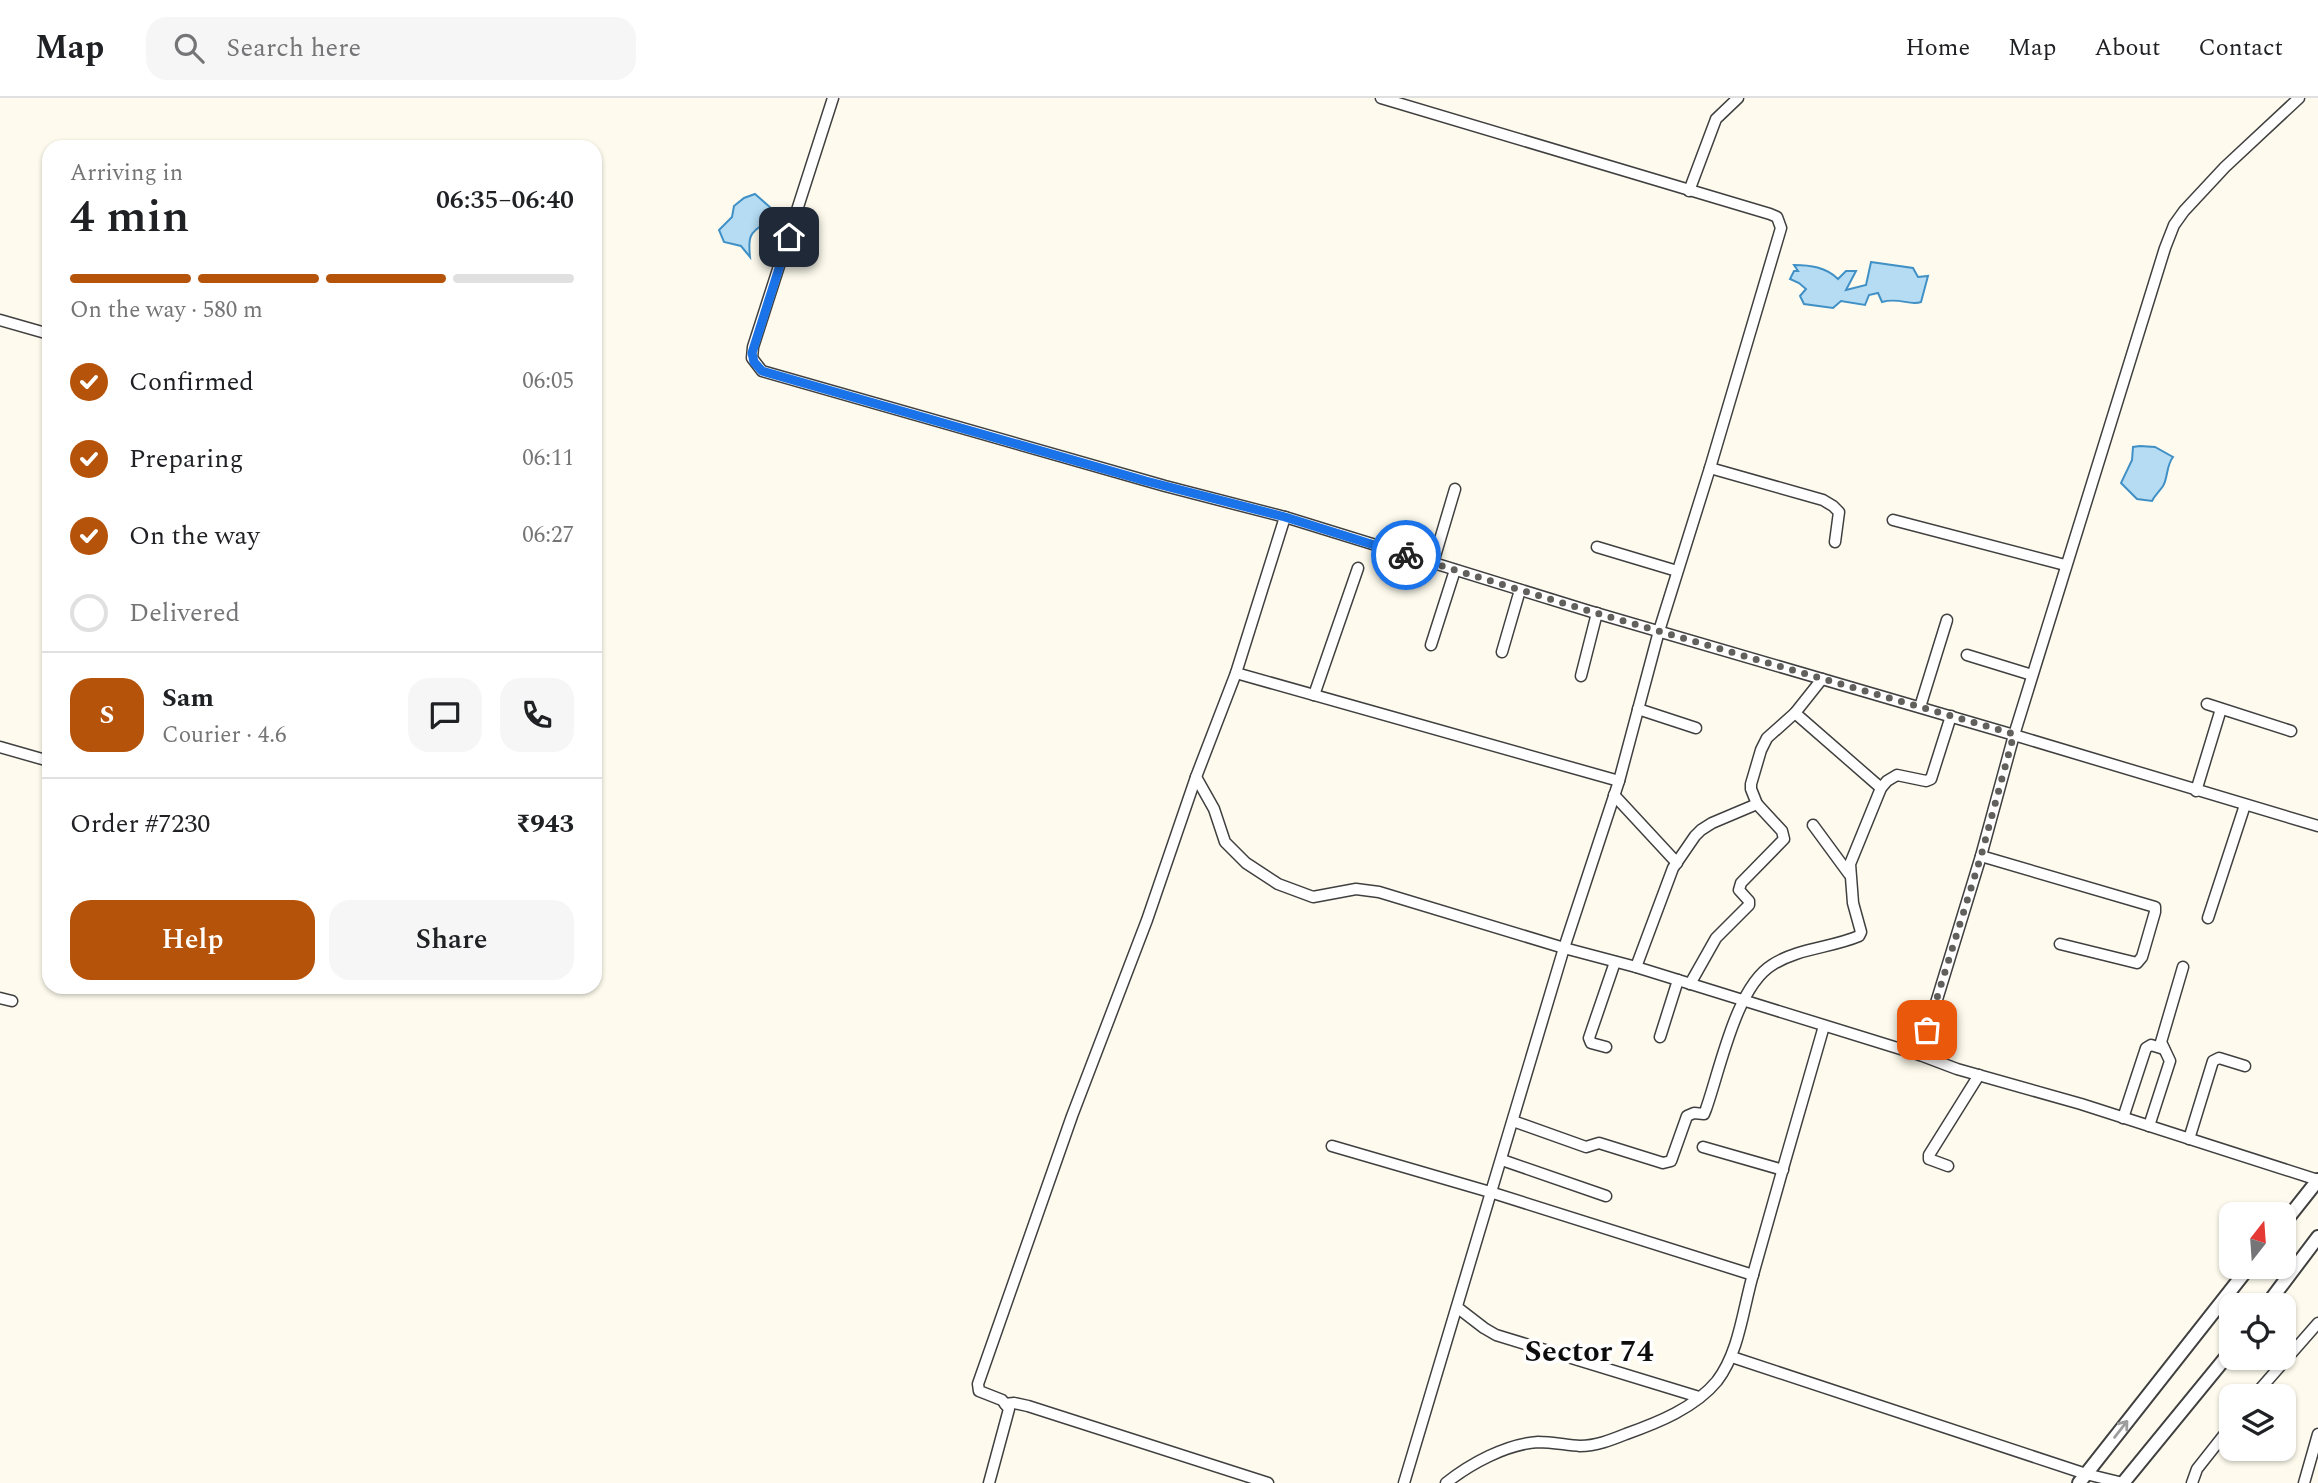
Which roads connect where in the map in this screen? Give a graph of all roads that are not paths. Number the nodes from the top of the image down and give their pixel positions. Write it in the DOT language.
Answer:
graph roads {
  1 [pos="833,98"];
  2 [pos="1381,98"];
  3 [pos="1738,98"];
  4 [pos="2299,98"];
  5 [pos="1689,191"];
  6 [pos="0,320"];
  7 [pos="42,332"];
  8 [pos="1710,468"];
  9 [pos="1455,489"];
  10 [pos="1285,517"];
  11 [pos="1893,520"];
  12 [pos="1835,542"];
  13 [pos="1597,547"];
  14 [pos="1433,563"];
  15 [pos="2065,565"];
  16 [pos="1358,568"];
  17 [pos="1455,570"];
  18 [pos="1677,572"];
  19 [pos="1520,590"];
  20 [pos="1597,613"];
  21 [pos="1947,620"];
  22 [pos="1659,631"];
  23 [pos="1431,645"];
  24 [pos="1502,652"];
  25 [pos="1967,655"];
  26 [pos="1236,673"];
  27 [pos="2032,675"];
  28 [pos="1581,676"];
  29 [pos="1822,679"];
  30 [pos="1314,695"];
  31 [pos="2207,704"];
  32 [pos="1920,707"];
  33 [pos="1639,709"];
  34 [pos="2221,709"];
  35 [pos="1795,713"];
  36 [pos="1951,716"];
  37 [pos="1696,728"];
  38 [pos="2291,731"];
  39 [pos="2014,734"];
  40 [pos="0,747"];
  41 [pos="42,759"];
  42 [pos="1196,777"];
  43 [pos="1619,781"];
  44 [pos="1881,788"];
  45 [pos="2196,791"];
  46 [pos="1614,795"];
  47 [pos="1757,804"];
  48 [pos="2245,805"];
  49 [pos="1813,825"];
  50 [pos="2318,826"];
  51 [pos="1981,856"];
  52 [pos="1677,863"];
  53 [pos="1849,874"];
  54 [pos="2208,918"];
  55 [pos="2060,944"];
  56 [pos="1564,948"];
  57 [pos="1615,962"];
  58 [pos="1636,967"];
  59 [pos="2183,967"];
  60 [pos="1678,980"];
  61 [pos="1690,984"];
  62 [pos="0,998"];
  63 [pos="12,1000"];
  64 [pos="1742,1000"];
  65 [pos="1824,1026"];
  66 [pos="1660,1037"];
  67 [pos="1606,1047"];
  68 [pos="2164,1049"];
  69 [pos="1920,1055"];
  70 [pos="2245,1066"];
  71 [pos="1979,1076"];
  72 [pos="2123,1118"];
  73 [pos="1513,1121"];
  74 [pos="2149,1126"];
  75 [pos="2189,1139"];
  76 [pos="1332,1146"];
  77 [pos="1703,1147"];
  78 [pos="1502,1160"];
  79 [pos="1948,1166"];
  80 [pos="1783,1170"];
  81 [pos="2318,1180"];
  82 [pos="1490,1192"];
  83 [pos="1606,1196"];
  84 [pos="2296,1208"];
  85 [pos="2318,1237"];
  86 [pos="1752,1275"];
  87 [pos="2240,1279"];
  88 [pos="2276,1293"];
  89 [pos="1458,1308"];
  90 [pos="2318,1324"];
  91 [pos="1732,1357"];
  92 [pos="2219,1366"];
  93 [pos="2265,1384"];
  94 [pos="1699,1397"];
  95 [pos="1005,1404"];
  96 [pos="2318,1434"];
  97 [pos="2219,1441"];
  98 [pos="2082,1478"];
  99 [pos="989,1483"];
  100 [pos="1268,1483"];
  101 [pos="1404,1483"];
  102 [pos="1446,1483"];
  103 [pos="2123,1483"];
  104 [pos="2192,1483"];
  105 [pos="2304,1483"];
  1 -- 10 [label="street"];
  2 -- 5 [label="street"];
  3 -- 5 [label="street"];
  4 -- 15 [label="street"];
  5 -- 8 [label="street"];
  6 -- 7 [label="street"];
  8 -- 12 [label="street"];
  8 -- 18 [label="street"];
  9 -- 14 [label="street"];
  10 -- 14 [label="street"];
  10 -- 26 [label="street"];
  11 -- 15 [label="street"];
  13 -- 18 [label="street"];
  14 -- 17 [label="street"];
  15 -- 27 [label="street"];
  16 -- 30 [label="street"];
  17 -- 19 [label="street"];
  17 -- 23 [label="street"];
  18 -- 22 [label="street"];
  19 -- 20 [label="street"];
  19 -- 24 [label="street"];
  20 -- 22 [label="street"];
  20 -- 28 [label="street"];
  21 -- 32 [label="street"];
  22 -- 29 [label="street"];
  22 -- 33 [label="street"];
  25 -- 27 [label="street"];
  26 -- 30 [label="street"];
  26 -- 42 [label="street"];
  27 -- 39 [label="street"];
  29 -- 32 [label="street"];
  29 -- 35 [label="street"];
  30 -- 43 [label="street"];
  31 -- 34 [label="street"];
  32 -- 36 [label="street"];
  33 -- 37 [label="street"];
  33 -- 43 [label="street"];
  34 -- 38 [label="street"];
  34 -- 45 [label="street"];
  35 -- 44 [label="street"];
  35 -- 47 [label="street"];
  36 -- 39 [label="street"];
  36 -- 44 [label="street"];
  39 -- 45 [label="street"];
  39 -- 51 [label="street"];
  40 -- 41 [label="street"];
  42 -- 56 [label="street"];
  42 -- 95 [label="street"];
  43 -- 46 [label="street"];
  44 -- 53 [label="street"];
  45 -- 48 [label="street"];
  46 -- 52 [label="street"];
  46 -- 56 [label="street"];
  47 -- 52 [label="street"];
  47 -- 61 [label="street"];
  48 -- 50 [label="street"];
  48 -- 54 [label="street"];
  49 -- 53 [label="street"];
  51 -- 55 [label="street"];
  51 -- 69 [label="street"];
  52 -- 58 [label="street"];
  53 -- 64 [label="street"];
  56 -- 57 [label="street"];
  56 -- 73 [label="street"];
  57 -- 58 [label="street"];
  57 -- 67 [label="street"];
  58 -- 60 [label="street"];
  59 -- 68 [label="street"];
  60 -- 61 [label="street"];
  60 -- 66 [label="street"];
  61 -- 64 [label="street"];
  62 -- 63 [label="street"];
  64 -- 65 [label="street"];
  64 -- 73 [label="street"];
  65 -- 69 [label="street"];
  65 -- 80 [label="street"];
  68 -- 72 [label="street"];
  68 -- 74 [label="street"];
  69 -- 71 [label="street"];
  70 -- 75 [label="street"];
  71 -- 72 [label="street"];
  71 -- 79 [label="street"];
  72 -- 74 [label="street"];
  73 -- 78 [label="street"];
  74 -- 75 [label="street"];
  75 -- 81 [label="street"];
  76 -- 82 [label="street"];
  77 -- 80 [label="street"];
  78 -- 82 [label="street"];
  78 -- 83 [label="street"];
  80 -- 86 [label="street"];
  81 -- 84 [label="street"];
  82 -- 86 [label="street"];
  82 -- 89 [label="street"];
  85 -- 88 [label="street"];
  86 -- 91 [label="street"];
  98 -- 87 [label="street, one-way"];
  89 -- 94 [label="street"];
  89 -- 101 [label="street"];
  90 -- 93 [label="street"];
  91 -- 94 [label="street"];
  91 -- 98 [label="street"];
  92 -- 103 [label="street"];
  94 -- 102 [label="street"];
  95 -- 99 [label="street"];
  95 -- 100 [label="street"];
  96 -- 105 [label="street"];
  97 -- 104 [label="street"];
  98 -- 103 [label="street"];
}
